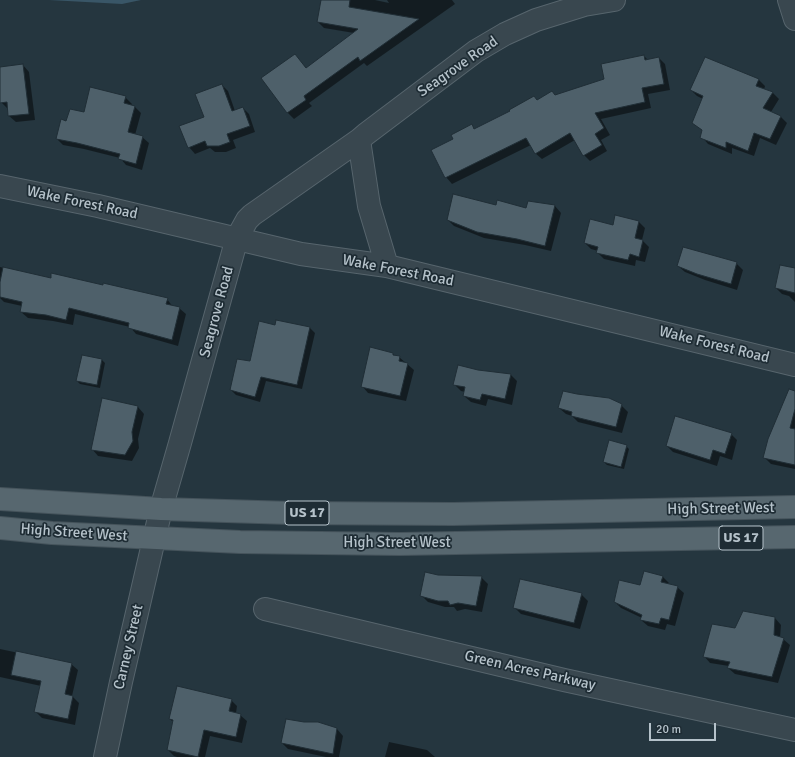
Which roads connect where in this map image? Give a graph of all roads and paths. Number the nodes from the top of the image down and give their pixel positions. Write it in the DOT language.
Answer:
graph roads {
  1 [pos="614,0"];
  2 [pos="789,0"];
  3 [pos="795,19"];
  4 [pos="359,140"];
  5 [pos="0,186"];
  6 [pos="237,238"];
  7 [pos="387,266"];
  8 [pos="795,365"];
  9 [pos="0,499"];
  10 [pos="795,507"];
  11 [pos="161,509"];
  12 [pos="0,528"];
  13 [pos="795,537"];
  14 [pos="154,538"];
  15 [pos="265,609"];
  16 [pos="795,730"];
  17 [pos="105,757"];
  1 -- 4 [label="street, Seagrove Road"];
  2 -- 3 [label="street"];
  4 -- 6 [label="street, Seagrove Road"];
  4 -- 7 [label="street"];
  5 -- 6 [label="street, Wake Forest Road"];
  6 -- 7 [label="street, Wake Forest Road"];
  6 -- 11 [label="street, Seagrove Road"];
  7 -- 8 [label="street, Wake Forest Road"];
  9 -- 11 [label="main road, High Street West / US 17"];
  10 -- 11 [label="main road, High Street West / US 17"];
  11 -- 14 [label="street, Seagrove Road"];
  12 -- 14 [label="main road, High Street West / US 17"];
  13 -- 14 [label="main road, High Street West / US 17"];
  14 -- 17 [label="street, Carney Street"];
  15 -- 16 [label="street, Green Acres Parkway"];
}
